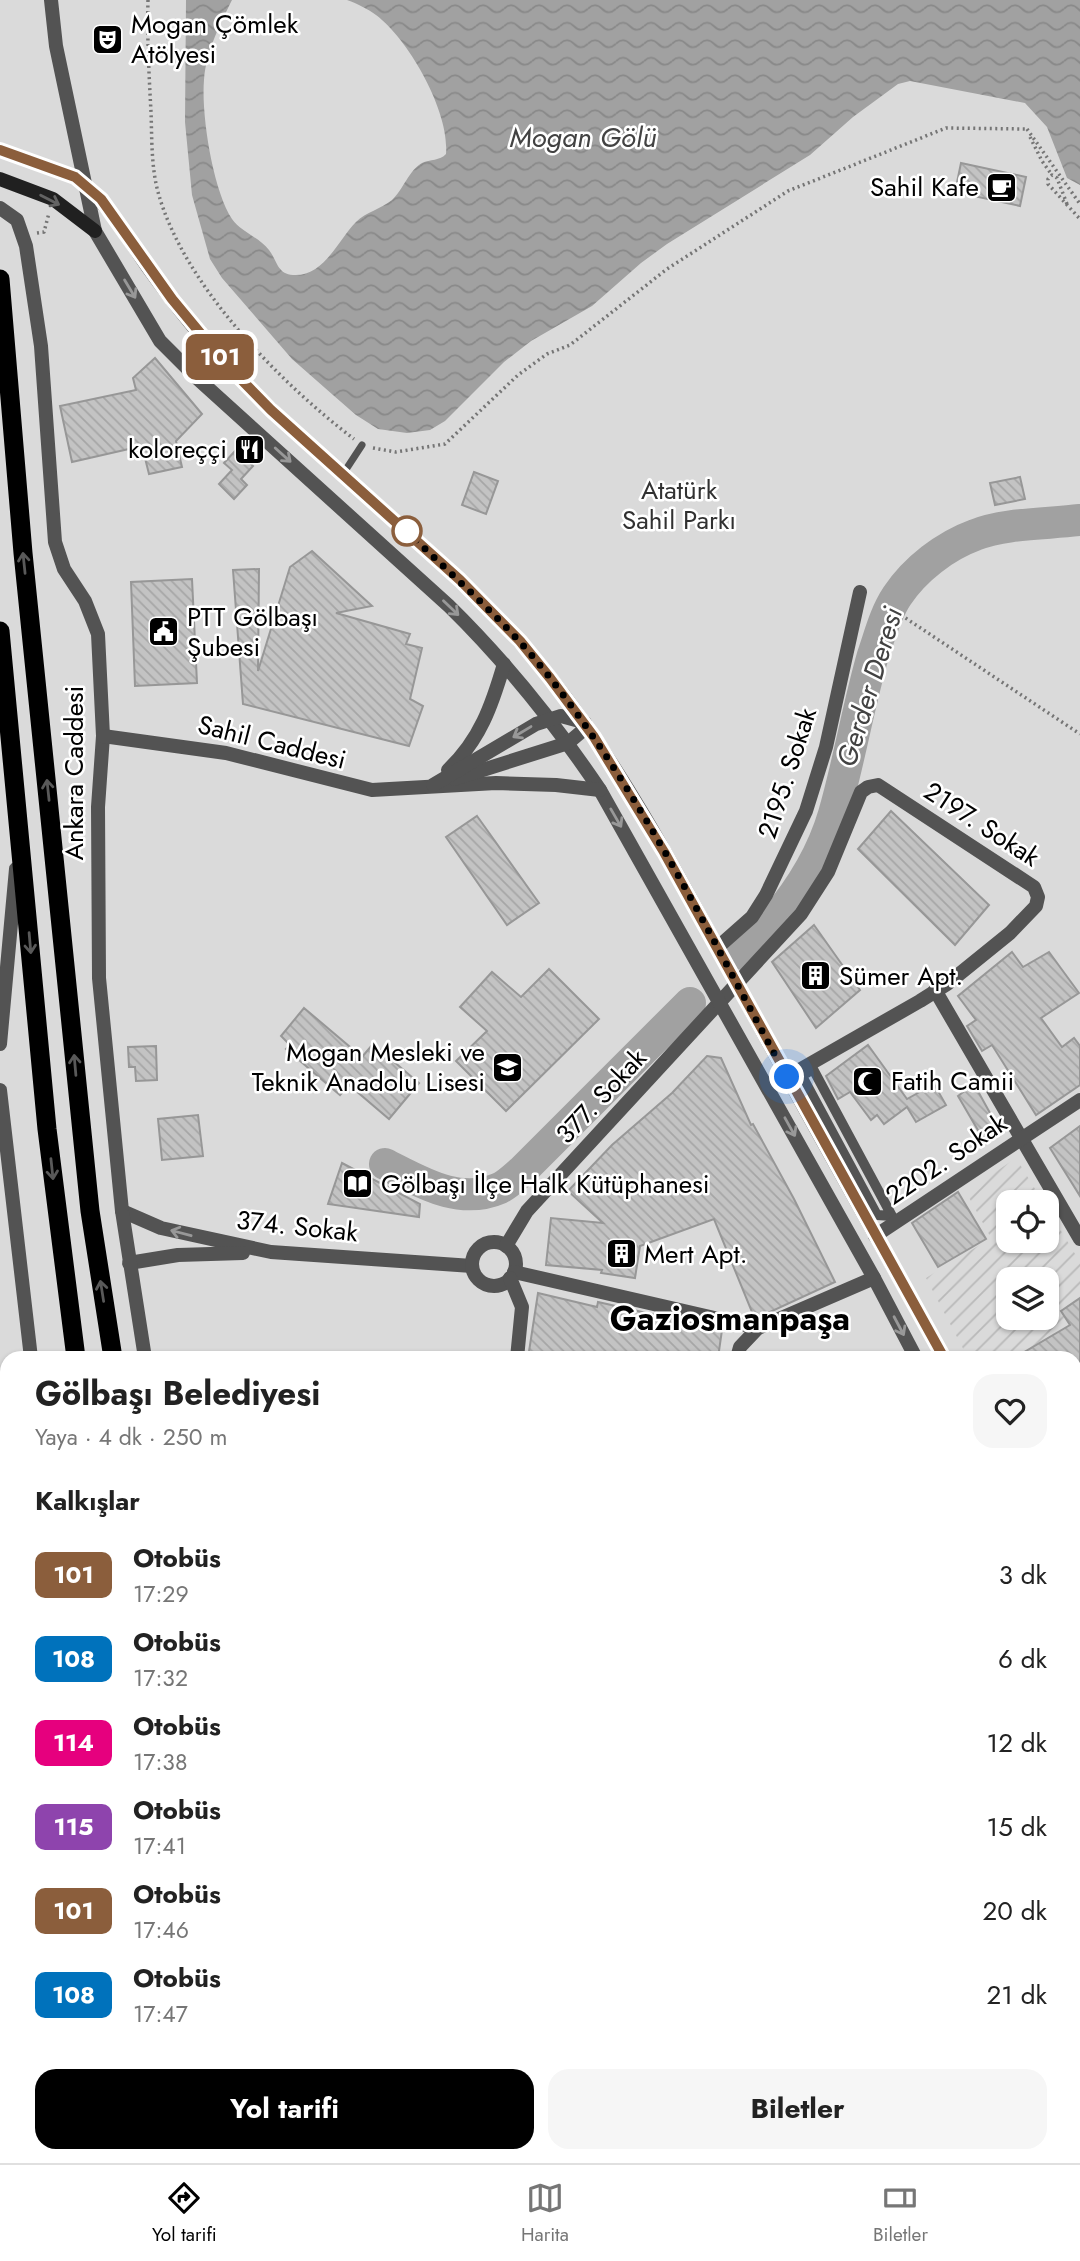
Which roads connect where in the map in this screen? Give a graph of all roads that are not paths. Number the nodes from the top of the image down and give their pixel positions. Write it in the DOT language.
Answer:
graph roads {
  1 [pos="51,0"];
  2 [pos="0,150"];
  3 [pos="0,179"];
  4 [pos="80,182"];
  5 [pos="0,208"];
  6 [pos="95,231"];
  7 [pos="0,279"];
  8 [pos="362,445"];
  9 [pos="343,474"];
  10 [pos="860,592"];
  11 [pos="0,631"];
  12 [pos="504,664"];
  13 [pos="550,718"];
  14 [pos="585,723"];
  15 [pos="103,736"];
  16 [pos="594,737"];
  17 [pos="571,748"];
  18 [pos="429,787"];
  19 [pos="600,790"];
  20 [pos="19,836"];
  21 [pos="717,948"];
  22 [pos="737,984"];
  23 [pos="935,990"];
  24 [pos="720,1003"];
  25 [pos="0,1044"];
  26 [pos="787,1077"];
  27 [pos="0,1090"];
  28 [pos="1080,1100"];
  29 [pos="1020,1139"];
  30 [pos="6,1201"];
  31 [pos="122,1211"];
  32 [pos="892,1216"];
  33 [pos="875,1236"];
  34 [pos="1080,1238"];
  35 [pos="506,1245"];
  36 [pos="271,1252"];
  37 [pos="129,1263"];
  38 [pos="472,1266"];
  39 [pos="512,1275"];
  40 [pos="874,1278"];
  41 [pos="758,1328"];
  42 [pos="30,1351"];
  43 [pos="75,1351"];
  44 [pos="112,1351"];
  45 [pos="144,1351"];
  46 [pos="518,1351"];
  47 [pos="739,1351"];
  48 [pos="912,1351"];
  49 [pos="940,1351"];
  1 -- 4 [label="street"];
  2 -- 4 [label="main road"];
  3 -- 6 [label="main road, one-way"];
  4 -- 6 [label="street"];
  4 -- 9 [label="street"];
  5 -- 15 [label="street, Ankara Caddesi"];
  6 -- 12 [label="street, one-way"];
  44 -- 7 [label="highway, one-way"];
  8 -- 9 [label="lane"];
  9 -- 14 [label="street"];
  10 -- 21 [label="street, 2195. Sokak"];
  11 -- 20 [label="highway"];
  12 -- 13 [label="street"];
  12 -- 18 [label="street"];
  13 -- 14 [label="street"];
  13 -- 17 [label="street"];
  13 -- 18 [label="street, one-way"];
  14 -- 16 [label="street"];
  14 -- 17 [label="street"];
  15 -- 18 [label="street, Sahil Caddesi"];
  15 -- 31 [label="street, Ankara Caddesi"];
  16 -- 17 [label="street"];
  16 -- 21 [label="street"];
  17 -- 18 [label="street"];
  17 -- 19 [label="street"];
  18 -- 19 [label="street, Sahil Caddesi"];
  19 -- 24 [label="street, one-way"];
  20 -- 25 [label="street"];
  20 -- 43 [label="highway, one-way"];
  21 -- 22 [label="street"];
  22 -- 23 [label="street, 2197. Sokak"];
  22 -- 24 [label="street, 377. Sokak"];
  22 -- 26 [label="street"];
  23 -- 26 [label="street, 2197. Sokak"];
  23 -- 29 [label="street"];
  24 -- 35 [label="street, 377. Sokak"];
  24 -- 40 [label="street, one-way"];
  26 -- 33 [label="street"];
  27 -- 30 [label="street"];
  28 -- 29 [label="street, 2202. Sokak"];
  29 -- 33 [label="street, 2202. Sokak"];
  29 -- 34 [label="street"];
  30 -- 42 [label="street"];
  36 -- 31 [label="street, 374. Sokak, one-way"];
  31 -- 37 [label="street, Ankara Caddesi"];
  32 -- 32 [label="street"];
  33 -- 49 [label="street"];
  35 -- 38 [label="street"];
  35 -- 39 [label="street"];
  36 -- 37 [label="street"];
  36 -- 38 [label="street, 374. Sokak"];
  37 -- 45 [label="street, Ankara Caddesi"];
  38 -- 39 [label="street"];
  39 -- 41 [label="street"];
  39 -- 46 [label="street"];
  40 -- 41 [label="street"];
  40 -- 48 [label="street, one-way"];
  41 -- 47 [label="street"];
}
